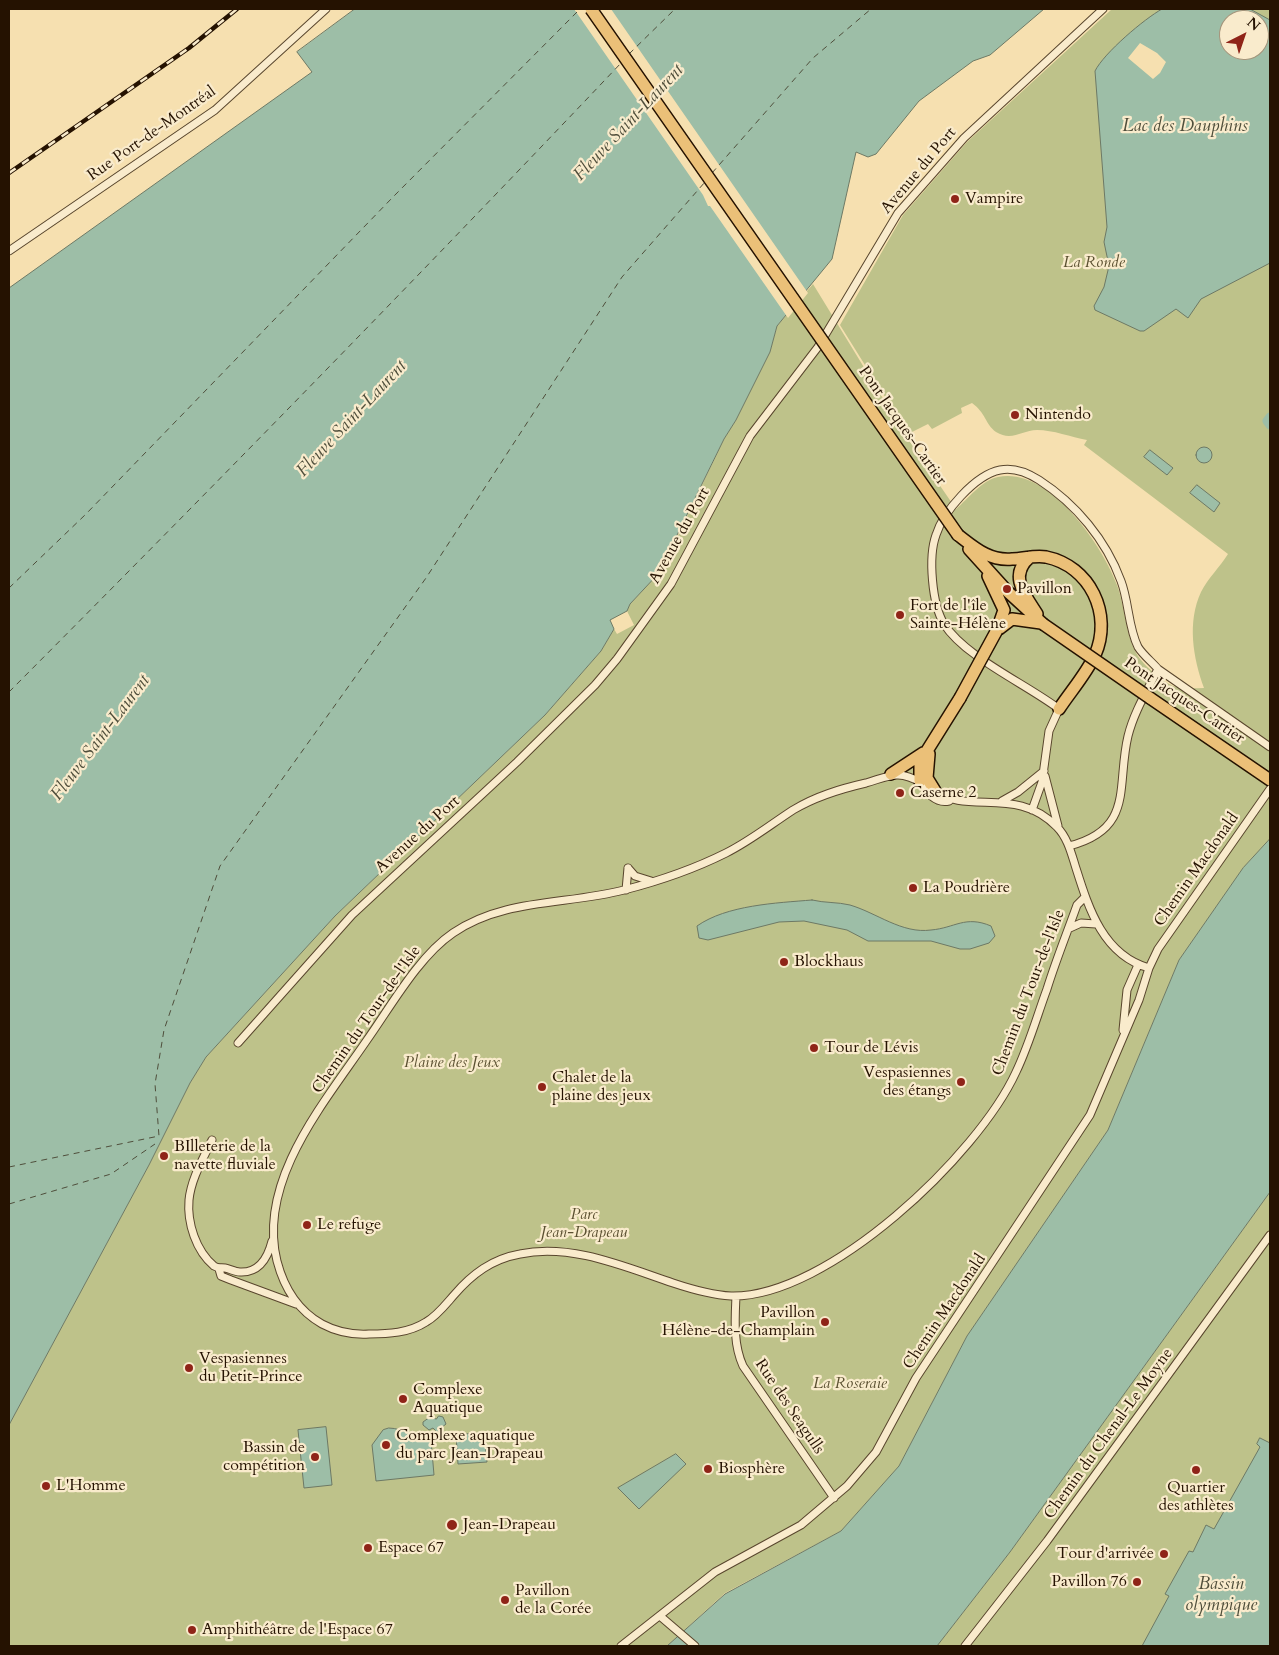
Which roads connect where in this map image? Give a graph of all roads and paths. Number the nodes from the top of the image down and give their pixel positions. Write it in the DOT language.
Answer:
graph roads {
  1 [pos="326,9"];
  2 [pos="591,9"];
  3 [pos="1103,9"];
  4 [pos="9,251"];
  5 [pos="958,535"];
  6 [pos="1030,556"];
  7 [pos="986,569"];
  8 [pos="1043,624"];
  9 [pos="997,630"];
  10 [pos="1158,669"];
  11 [pos="1059,709"];
  12 [pos="1270,747"];
  13 [pos="931,748"];
  14 [pos="1044,770"];
  15 [pos="891,774"];
  16 [pos="1270,780"];
  17 [pos="920,781"];
  18 [pos="1270,789"];
  19 [pos="935,791"];
  20 [pos="952,800"];
  21 [pos="999,802"];
  22 [pos="1032,810"];
  23 [pos="1058,827"];
  24 [pos="1069,846"];
  25 [pos="653,882"];
  26 [pos="626,890"];
  27 [pos="1085,897"];
  28 [pos="1096,924"];
  29 [pos="1070,928"];
  30 [pos="1138,965"];
  31 [pos="1149,968"];
  32 [pos="1126,996"];
  33 [pos="1139,1000"];
  34 [pos="1123,1038"];
  35 [pos="238,1043"];
  36 [pos="212,1140"];
  37 [pos="1270,1234"];
  38 [pos="272,1239"];
  39 [pos="219,1269"];
  40 [pos="736,1296"];
  41 [pos="296,1304"];
  42 [pos="834,1498"];
  43 [pos="660,1616"];
  44 [pos="621,1646"];
  45 [pos="694,1646"];
  46 [pos="965,1646"];
  1 -- 4 [label="street, Rue Port-de-Montréal"];
  2 -- 5 [label="main road, Pont Jacques-Cartier, bridge"];
  3 -- 35 [label="street, Avenue du Port"];
  5 -- 6 [label="main road"];
  5 -- 7 [label="main road, Pont Jacques-Cartier"];
  6 -- 8 [label="main road"];
  6 -- 11 [label="main road"];
  7 -- 8 [label="main road, Pont Jacques-Cartier"];
  7 -- 9 [label="main road"];
  8 -- 9 [label="main road"];
  8 -- 16 [label="main road, Pont Jacques-Cartier, bridge"];
  9 -- 13 [label="main road, bridge"];
  10 -- 11 [label="street"];
  10 -- 12 [label="street"];
  10 -- 24 [label="street"];
  11 -- 14 [label="street"];
  13 -- 15 [label="main road"];
  13 -- 17 [label="main road"];
  13 -- 19 [label="main road"];
  14 -- 21 [label="street"];
  14 -- 22 [label="street"];
  14 -- 23 [label="street"];
  15 -- 17 [label="street, Chemin du Tour-de-l'Isle"];
  15 -- 25 [label="street, Chemin du Tour-de-l'Isle"];
  17 -- 19 [label="street, Chemin du Tour-de-l'Isle"];
  17 -- 20 [label="street"];
  18 -- 31 [label="street, Chemin Macdonald"];
  19 -- 20 [label="street, Chemin du Tour-de-l'Isle"];
  20 -- 21 [label="street, Chemin du Tour-de-l'Isle"];
  21 -- 22 [label="street, Chemin du Tour-de-l'Isle"];
  22 -- 23 [label="street, Chemin du Tour-de-l'Isle"];
  23 -- 24 [label="street, Chemin du Tour-de-l'Isle"];
  24 -- 27 [label="street, Chemin du Tour-de-l'Isle"];
  25 -- 26 [label="street, Chemin du Tour-de-l'Isle"];
  25 -- 26 [label="street"];
  26 -- 38 [label="street, Chemin du Tour-de-l'Isle"];
  27 -- 28 [label="street"];
  27 -- 29 [label="street, Chemin du Tour-de-l'Isle"];
  28 -- 29 [label="street"];
  28 -- 30 [label="street"];
  29 -- 40 [label="street, Chemin du Tour-de-l'Isle"];
  30 -- 31 [label="street"];
  30 -- 32 [label="street, Chemin Macdonald"];
  31 -- 33 [label="street, Chemin Macdonald"];
  32 -- 33 [label="street"];
  32 -- 34 [label="street, Chemin Macdonald"];
  33 -- 34 [label="street, Chemin Macdonald"];
  34 -- 42 [label="street, Chemin Macdonald"];
  36 -- 39 [label="street, Chemin du Tour-de-l'Isle"];
  37 -- 46 [label="street, Chemin du Chenal-Le Moyne"];
  38 -- 39 [label="street, Chemin du Tour-de-l'Isle"];
  38 -- 41 [label="street, Chemin du Tour-de-l'Isle"];
  39 -- 41 [label="street, Chemin du Tour-de-l'Isle"];
  40 -- 41 [label="street, Chemin du Tour-de-l'Isle"];
  40 -- 42 [label="street, Rue des Seagulls"];
  42 -- 43 [label="street, Chemin Macdonald"];
  43 -- 44 [label="street, Chemin Macdonald"];
  43 -- 45 [label="street"];
}
